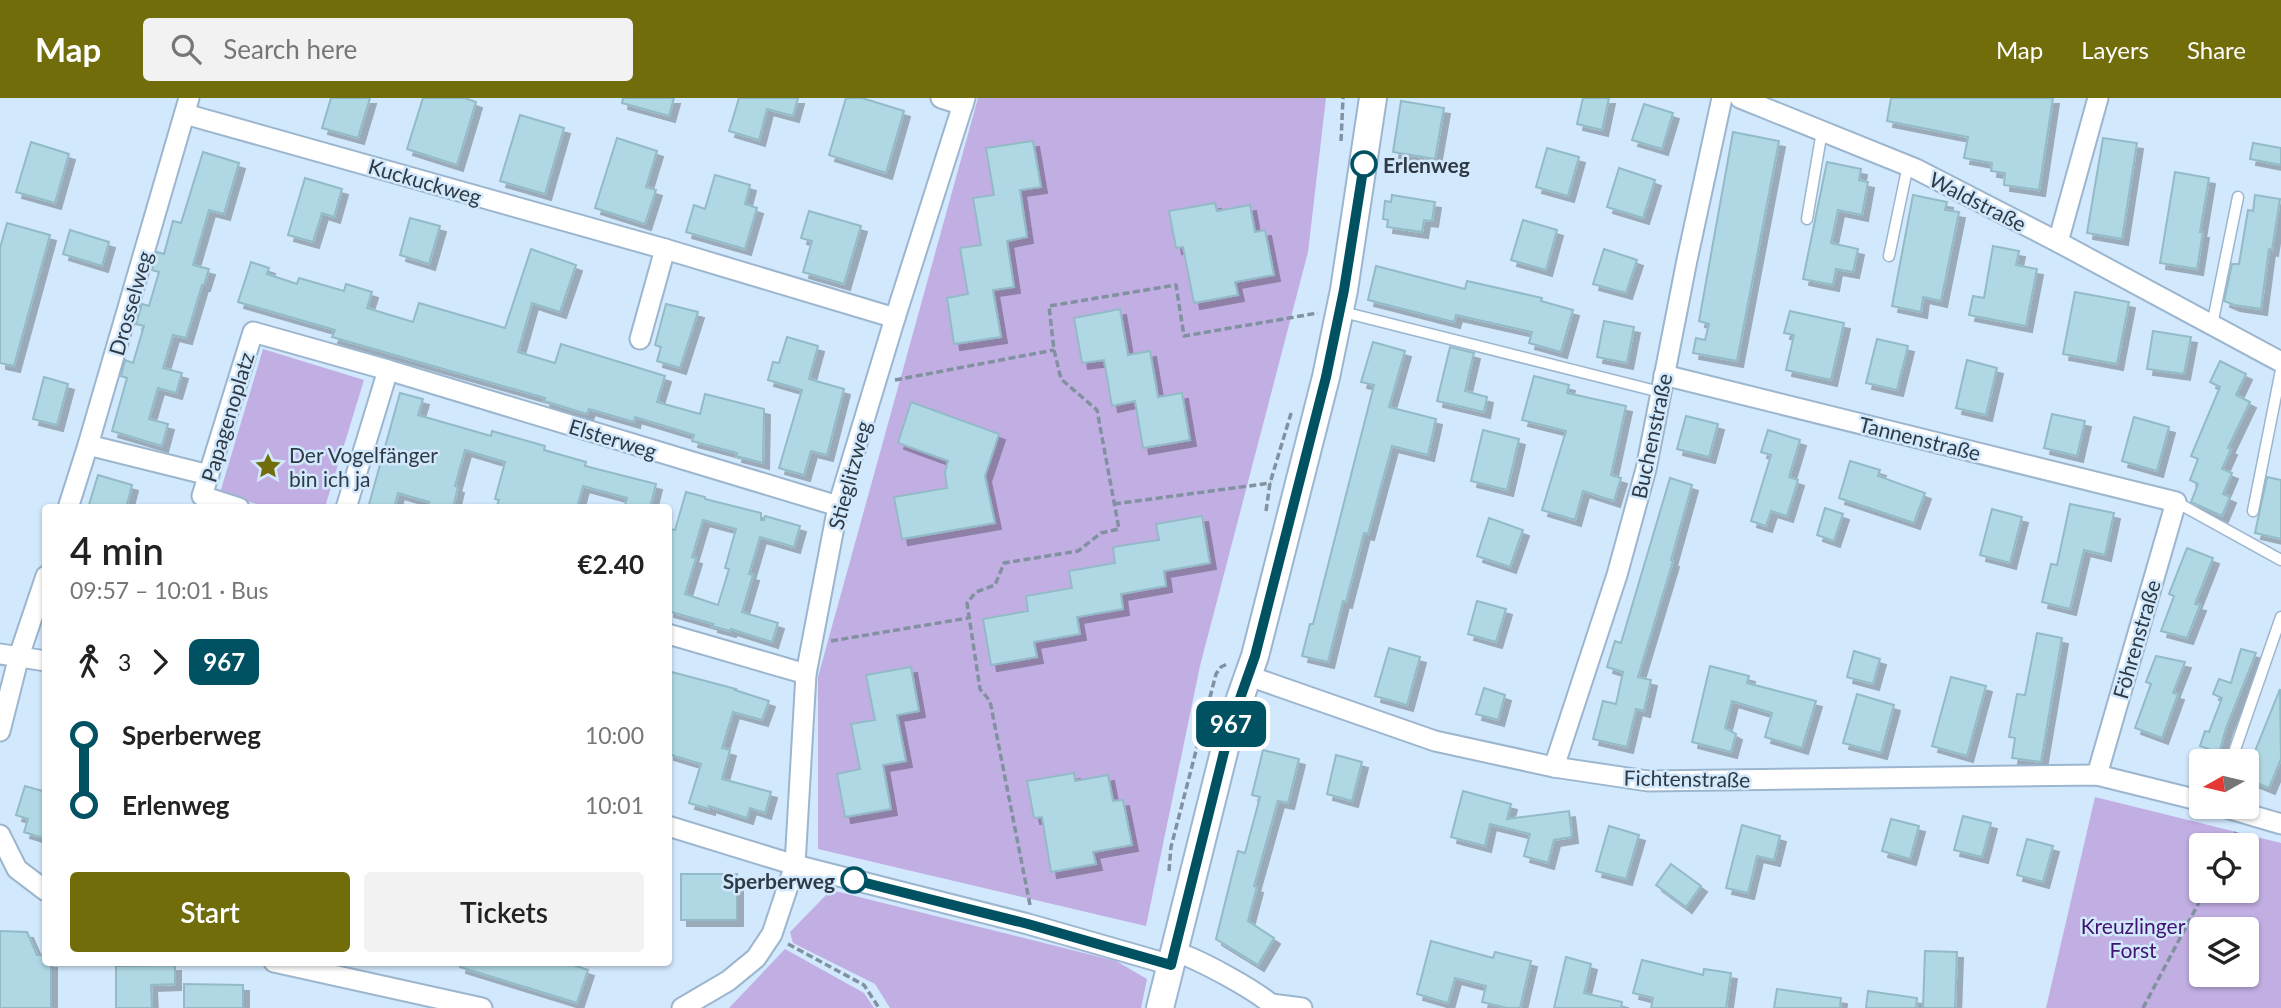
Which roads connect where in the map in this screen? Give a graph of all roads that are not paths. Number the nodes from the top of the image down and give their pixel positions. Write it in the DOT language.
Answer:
graph roads {
  1 [pos="941,98"];
  2 [pos="1373,98"];
  3 [pos="1722,98"];
  4 [pos="1740,98"];
  5 [pos="2098,98"];
  6 [pos="964,101"];
  7 [pos="187,106"];
  8 [pos="1822,131"];
  9 [pos="1908,165"];
  10 [pos="2238,197"];
  11 [pos="1807,219"];
  12 [pos="2058,242"];
  13 [pos="665,249"];
  14 [pos="1889,256"];
  15 [pos="1339,311"];
  16 [pos="895,318"];
  17 [pos="2209,323"];
  18 [pos="640,339"];
  19 [pos="2281,362"];
  20 [pos="388,370"];
  21 [pos="2281,370"];
  22 [pos="1662,384"];
  23 [pos="88,445"];
  24 [pos="209,475"];
  25 [pos="2176,502"];
  26 [pos="69,504"];
  27 [pos="227,504"];
  28 [pos="347,504"];
  29 [pos="838,506"];
  30 [pos="2253,511"];
  31 [pos="2281,560"];
  32 [pos="42,585"];
  33 [pos="2281,617"];
  34 [pos="672,635"];
  35 [pos="10,655"];
  36 [pos="42,660"];
  37 [pos="806,674"];
  38 [pos="1249,677"];
  39 [pos="0,732"];
  40 [pos="2235,749"];
  41 [pos="1554,767"];
  42 [pos="2097,775"];
  43 [pos="2189,798"];
  44 [pos="2259,818"];
  45 [pos="2281,824"];
  46 [pos="672,826"];
  47 [pos="0,835"];
  48 [pos="795,865"];
  49 [pos="42,888"];
  50 [pos="1173,959"];
  51 [pos="292,966"];
  52 [pos="1273,1006"];
  53 [pos="482,1008"];
  54 [pos="682,1008"];
  55 [pos="1160,1008"];
  56 [pos="1302,1008"];
  1 -- 6 [label="street"];
  2 -- 15 [label="street"];
  3 -- 22 [label="street, Buchenstraße"];
  4 -- 8 [label="street, Waldstraße"];
  5 -- 12 [label="street"];
  6 -- 16 [label="street, Stieglitzweg"];
  7 -- 13 [label="street, Kuckuckweg"];
  7 -- 23 [label="street, Drosselweg"];
  8 -- 9 [label="street, Waldstraße"];
  8 -- 11 [label="lane"];
  9 -- 12 [label="street, Waldstraße"];
  9 -- 14 [label="lane"];
  10 -- 17 [label="lane"];
  12 -- 17 [label="street, Waldstraße"];
  13 -- 16 [label="street, Kuckuckweg"];
  13 -- 18 [label="street"];
  15 -- 22 [label="lane"];
  15 -- 38 [label="street"];
  16 -- 29 [label="street, Stieglitzweg"];
  17 -- 19 [label="street, Waldstraße"];
  20 -- 24 [label="street, Papagenoplatz"];
  20 -- 28 [label="street"];
  20 -- 29 [label="street, Elsterweg"];
  21 -- 30 [label="lane"];
  22 -- 25 [label="street, Tannenstraße"];
  22 -- 41 [label="street, Buchenstraße"];
  23 -- 24 [label="street"];
  23 -- 26 [label="street, Drosselweg"];
  24 -- 27 [label="street, Papagenoplatz"];
  25 -- 31 [label="lane"];
  25 -- 42 [label="street, Föhrenstraße"];
  29 -- 37 [label="street, Stieglitzweg"];
  32 -- 35 [label="street"];
  33 -- 40 [label="lane"];
  34 -- 37 [label="street"];
  35 -- 36 [label="street"];
  35 -- 39 [label="street"];
  37 -- 48 [label="street, Stieglitzweg"];
  38 -- 41 [label="street, Fichtenstraße"];
  38 -- 50 [label="street"];
  41 -- 42 [label="street, Fichtenstraße"];
  42 -- 43 [label="street, Fichtenstraße"];
  44 -- 45 [label="street"];
  46 -- 48 [label="street"];
  47 -- 49 [label="street"];
  48 -- 50 [label="street"];
  48 -- 54 [label="street, Stieglitzweg"];
  50 -- 52 [label="street"];
  50 -- 55 [label="street"];
  51 -- 53 [label="street"];
  52 -- 56 [label="street"];
}
